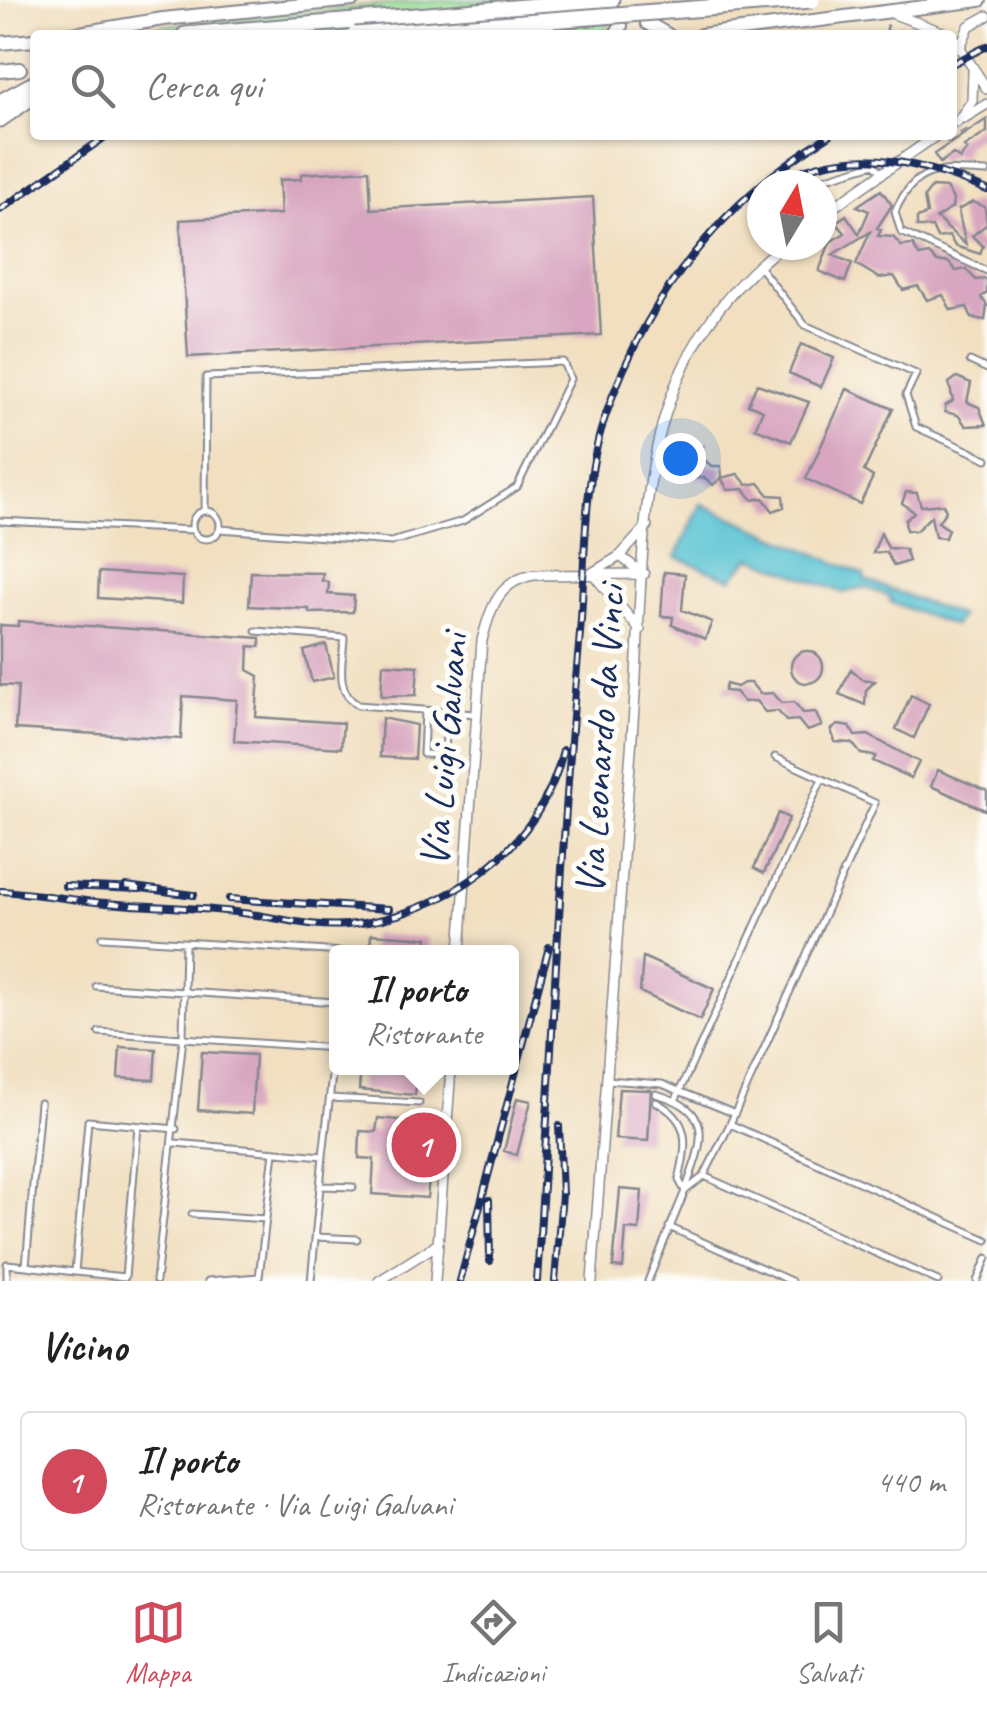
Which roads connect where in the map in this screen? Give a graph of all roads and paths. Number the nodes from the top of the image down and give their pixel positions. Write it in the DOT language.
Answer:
graph roads {
  1 [pos="353,0"];
  2 [pos="609,0"];
  3 [pos="812,0"];
  4 [pos="980,0"];
  5 [pos="894,14"];
  6 [pos="987,16"];
  7 [pos="647,23"];
  8 [pos="98,30"];
  9 [pos="246,30"];
  10 [pos="420,30"];
  11 [pos="659,30"];
  12 [pos="747,30"];
  13 [pos="935,30"];
  14 [pos="30,40"];
  15 [pos="957,41"];
  16 [pos="0,42"];
  17 [pos="962,45"];
  18 [pos="972,66"];
  19 [pos="0,71"];
  20 [pos="28,72"];
  21 [pos="987,76"];
  22 [pos="987,89"];
  23 [pos="0,90"];
  24 [pos="30,92"];
  25 [pos="30,94"];
  26 [pos="0,102"];
  27 [pos="987,104"];
  28 [pos="0,116"];
  29 [pos="957,119"];
  30 [pos="957,121"];
  31 [pos="930,140"];
  32 [pos="882,172"];
  33 [pos="987,172"];
  34 [pos="837,175"];
  35 [pos="837,205"];
  36 [pos="764,260"];
  37 [pos="758,265"];
  38 [pos="987,271"];
  39 [pos="970,361"];
  40 [pos="987,369"];
  41 [pos="987,459"];
  42 [pos="205,511"];
  43 [pos="0,520"];
  44 [pos="648,524"];
  45 [pos="220,529"];
  46 [pos="193,530"];
  47 [pos="620,556"];
  48 [pos="592,574"];
  49 [pos="644,574"];
  50 [pos="640,630"];
  51 [pos="256,631"];
  52 [pos="425,711"];
  53 [pos="447,712"];
  54 [pos="478,714"];
  55 [pos="776,757"];
  56 [pos="823,779"];
  57 [pos="102,938"];
  58 [pos="185,944"];
  59 [pos="461,945"];
  60 [pos="329,951"];
  61 [pos="96,986"];
  62 [pos="184,992"];
  63 [pos="329,1002"];
  64 [pos="100,1032"];
  65 [pos="183,1038"];
  66 [pos="329,1048"];
  67 [pos="332,1075"];
  68 [pos="450,1075"];
  69 [pos="607,1080"];
  70 [pos="679,1090"];
  71 [pos="330,1098"];
  72 [pos="676,1099"];
  73 [pos="40,1103"];
  74 [pos="419,1103"];
  75 [pos="733,1113"];
  76 [pos="730,1124"];
  77 [pos="138,1126"];
  78 [pos="176,1130"];
  79 [pos="175,1143"];
  80 [pos="274,1152"];
  81 [pos="324,1156"];
  82 [pos="704,1176"];
  83 [pos="320,1186"];
  84 [pos="353,1187"];
  85 [pos="685,1191"];
  86 [pos="192,1214"];
  87 [pos="266,1220"];
  88 [pos="669,1227"];
  89 [pos="316,1237"];
  90 [pos="357,1239"];
  91 [pos="987,1240"];
  92 [pos="438,1244"];
  93 [pos="987,1258"];
  94 [pos="26,1266"];
  95 [pos="75,1272"];
  96 [pos="125,1279"];
  97 [pos="434,1279"];
  98 [pos="7,1281"];
  99 [pos="156,1281"];
  100 [pos="208,1281"];
  101 [pos="311,1281"];
  102 [pos="378,1281"];
  103 [pos="592,1281"];
  104 [pos="648,1281"];
  105 [pos="792,1281"];
  106 [pos="938,1281"];
  107 [pos="976,1281"];
  1 -- 8 [label="main road"];
  2 -- 9 [label="highway"];
  3 -- 10 [label="highway, bridge"];
  4 -- 5 [label="main road"];
  5 -- 12 [label="main road"];
  5 -- 13 [label="street"];
  6 -- 17 [label="street"];
  7 -- 11 [label="main road"];
  14 -- 16 [label="main road"];
  15 -- 17 [label="street"];
  17 -- 18 [label="street"];
  18 -- 21 [label="street"];
  18 -- 22 [label="street"];
  18 -- 29 [label="street"];
  19 -- 20 [label="main road"];
  20 -- 23 [label="highway"];
  24 -- 26 [label="highway"];
  25 -- 28 [label="highway"];
  27 -- 30 [label="street"];
  31 -- 32 [label="street"];
  32 -- 34 [label="lane"];
  32 -- 35 [label="street"];
  33 -- 38 [label="lane"];
  36 -- 37 [label="street, Via Leonardo da Vinci"];
  37 -- 41 [label="lane"];
  37 -- 44 [label="street, Via Leonardo da Vinci"];
  39 -- 40 [label="lane"];
  42 -- 45 [label="lane"];
  42 -- 45 [label="lane"];
  42 -- 46 [label="lane"];
  43 -- 46 [label="lane"];
  44 -- 47 [label="street"];
  44 -- 49 [label="street, Via Leonardo da Vinci"];
  45 -- 46 [label="lane"];
  47 -- 48 [label="street"];
  47 -- 49 [label="street"];
  48 -- 49 [label="street, Via Luigi Galvani"];
  48 -- 50 [label="street"];
  48 -- 54 [label="street, Via Luigi Galvani"];
  49 -- 50 [label="street, Via Leonardo da Vinci"];
  50 -- 69 [label="street, Via Leonardo da Vinci"];
  51 -- 52 [label="lane"];
  52 -- 53 [label="lane"];
  52 -- 53 [label="lane"];
  53 -- 54 [label="lane"];
  54 -- 59 [label="street, Via Luigi Galvani"];
  55 -- 56 [label="lane"];
  56 -- 70 [label="lane"];
  56 -- 75 [label="lane"];
  57 -- 58 [label="lane"];
  58 -- 60 [label="lane"];
  58 -- 62 [label="lane"];
  61 -- 62 [label="lane"];
  62 -- 63 [label="lane"];
  62 -- 65 [label="lane"];
  64 -- 65 [label="lane"];
  65 -- 66 [label="lane"];
  65 -- 78 [label="lane"];
  67 -- 71 [label="lane"];
  68 -- 92 [label="street"];
  69 -- 70 [label="lane"];
  69 -- 103 [label="street, Via Leonardo da Vinci"];
  70 -- 72 [label="lane"];
  70 -- 75 [label="lane"];
  71 -- 74 [label="lane"];
  71 -- 81 [label="lane"];
  72 -- 85 [label="lane"];
  72 -- 85 [label="lane"];
  73 -- 94 [label="lane"];
  75 -- 76 [label="lane"];
  76 -- 82 [label="lane"];
  76 -- 91 [label="lane"];
  77 -- 78 [label="lane"];
  77 -- 95 [label="lane"];
  77 -- 96 [label="lane"];
  78 -- 79 [label="lane"];
  79 -- 80 [label="lane"];
  79 -- 99 [label="lane"];
  80 -- 81 [label="lane"];
  80 -- 87 [label="lane"];
  81 -- 83 [label="lane"];
  82 -- 85 [label="lane"];
  82 -- 106 [label="lane"];
  83 -- 84 [label="lane"];
  83 -- 89 [label="lane"];
  85 -- 88 [label="lane"];
  86 -- 87 [label="lane"];
  87 -- 100 [label="lane"];
  88 -- 104 [label="lane"];
  88 -- 105 [label="lane"];
  89 -- 90 [label="lane"];
  89 -- 101 [label="lane"];
  92 -- 97 [label="street"];
  92 -- 102 [label="street"];
  93 -- 107 [label="lane"];
  94 -- 95 [label="lane"];
  94 -- 98 [label="lane"];
  95 -- 96 [label="lane"];
}
